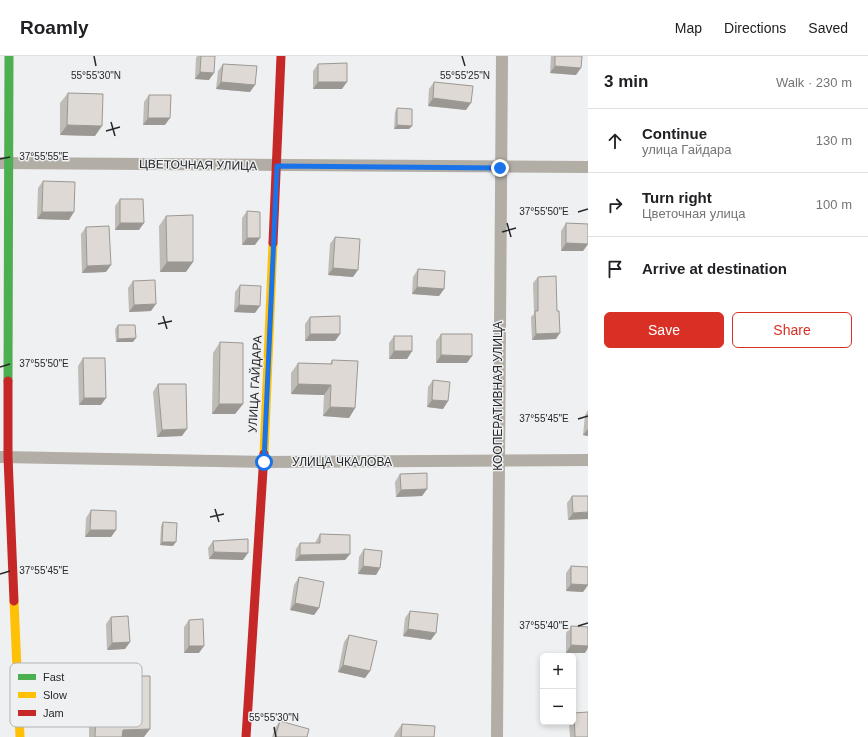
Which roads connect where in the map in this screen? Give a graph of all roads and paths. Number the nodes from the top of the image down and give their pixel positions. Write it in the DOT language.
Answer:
graph roads {
  1 [pos="9,56"];
  2 [pos="281,56"];
  3 [pos="502,56"];
  4 [pos="4,163"];
  5 [pos="277,166"];
  6 [pos="588,167"];
  7 [pos="500,168"];
  8 [pos="4,457"];
  9 [pos="588,460"];
  10 [pos="498,461"];
  11 [pos="264,462"];
  12 [pos="16,663"];
  13 [pos="19,727"];
  14 [pos="20,737"];
  15 [pos="246,737"];
  16 [pos="497,737"];
  1 -- 4 [label="street"];
  2 -- 5 [label="street, УЛИЦА ГАЙДАРА"];
  3 -- 7 [label="street, КООПЕРАТИВНАЯ УЛИЦА"];
  4 -- 5 [label="street, ЦВЕТОЧНАЯ УЛИЦА"];
  4 -- 8 [label="street"];
  5 -- 7 [label="street, ЦВЕТОЧНАЯ УЛИЦА"];
  5 -- 11 [label="street, УЛИЦА ГАЙДАРА"];
  6 -- 7 [label="street, ЦВЕТОЧНАЯ УЛИЦА"];
  7 -- 10 [label="street, КООПЕРАТИВНАЯ УЛИЦА"];
  8 -- 11 [label="street, УЛИЦА ЧКАЛОВА"];
  8 -- 12 [label="street"];
  9 -- 10 [label="street, УЛИЦА ЧКАЛОВА"];
  10 -- 11 [label="street, УЛИЦА ЧКАЛОВА"];
  10 -- 16 [label="street, КООПЕРАТИВНАЯ УЛИЦА"];
  11 -- 15 [label="street, УЛИЦА ГАЙДАРА"];
  13 -- 14 [label="street"];
}
